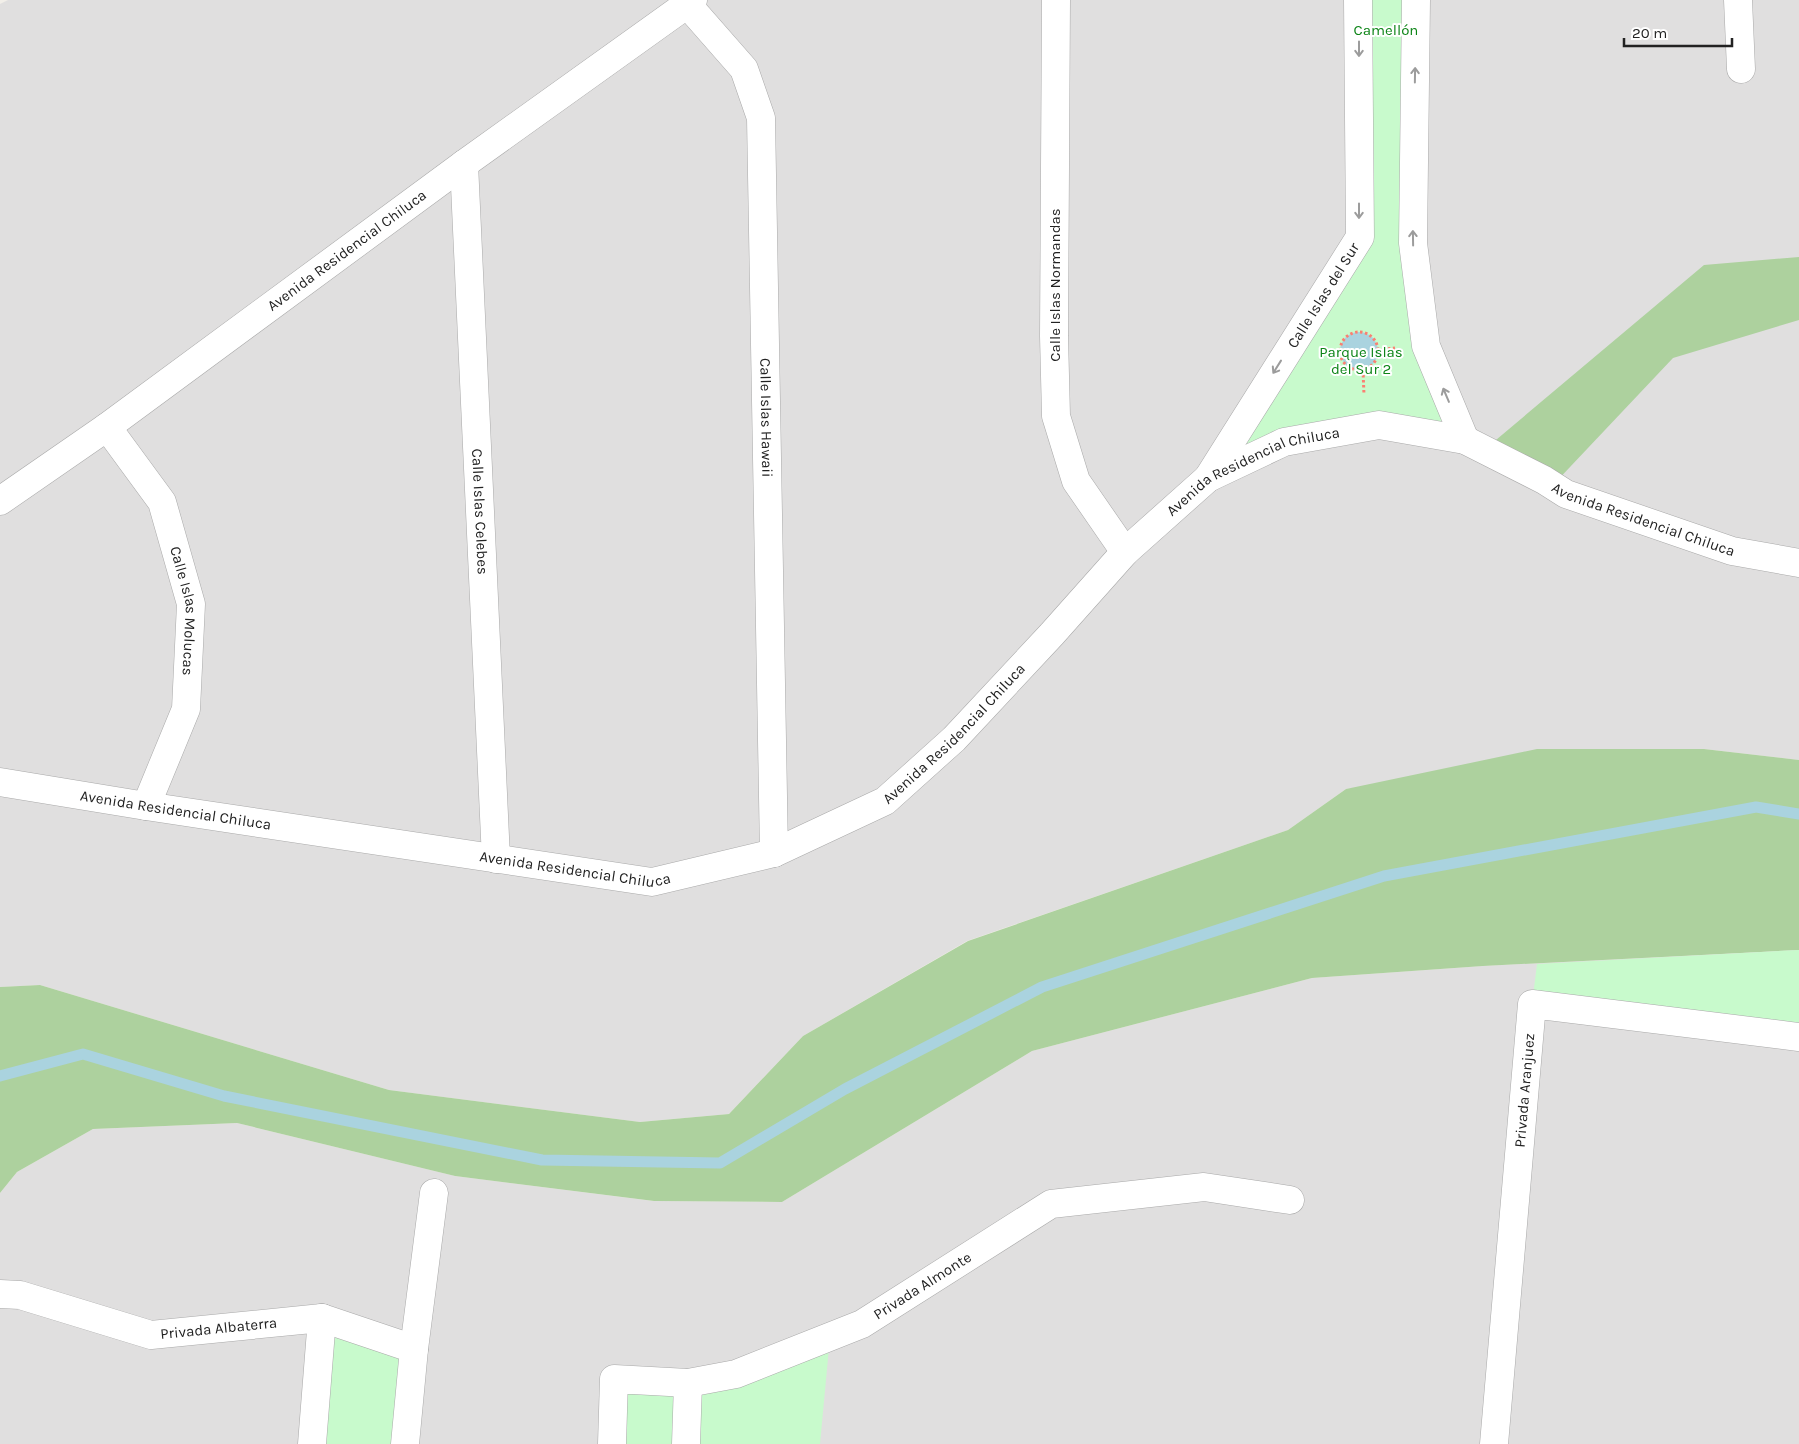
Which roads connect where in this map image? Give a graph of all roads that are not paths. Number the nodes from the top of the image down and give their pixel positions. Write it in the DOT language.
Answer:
graph roads {
  1 [pos="1056,0"];
  2 [pos="1358,0"];
  3 [pos="1416,0"];
  4 [pos="1738,0"];
  5 [pos="690,2"];
  6 [pos="1741,70"];
  7 [pos="464,164"];
  8 [pos="107,427"];
  9 [pos="1465,440"];
  10 [pos="1208,478"];
  11 [pos="0,501"];
  12 [pos="1125,552"];
  13 [pos="1799,563"];
  14 [pos="5,785"];
  15 [pos="146,806"];
  16 [pos="774,853"];
  17 [pos="496,859"];
  18 [pos="1799,1037"];
  19 [pos="434,1193"];
  20 [pos="1290,1200"];
  21 [pos="0,1294"];
  22 [pos="322,1318"];
  23 [pos="414,1349"];
  24 [pos="688,1382"];
  25 [pos="312,1444"];
  26 [pos="405,1444"];
  27 [pos="612,1444"];
  28 [pos="686,1444"];
  29 [pos="1494,1444"];
  1 -- 12 [label="street, Calle Islas Normandas"];
  2 -- 10 [label="street, Calle Islas del Sur, one-way"];
  9 -- 3 [label="street, one-way"];
  4 -- 6 [label="street"];
  5 -- 7 [label="street, Avenida Residencial Chiluca"];
  5 -- 16 [label="street, Calle Islas Hawaii"];
  7 -- 8 [label="street, Avenida Residencial Chiluca"];
  7 -- 17 [label="street, Calle Islas Celebes"];
  8 -- 11 [label="street, Avenida Residencial Chiluca"];
  8 -- 15 [label="street, Calle Islas Molucas"];
  9 -- 10 [label="street, Avenida Residencial Chiluca"];
  9 -- 13 [label="street, Avenida Residencial Chiluca"];
  10 -- 12 [label="street, Avenida Residencial Chiluca"];
  12 -- 16 [label="street, Avenida Residencial Chiluca"];
  14 -- 15 [label="street, Avenida Residencial Chiluca"];
  15 -- 17 [label="street, Avenida Residencial Chiluca"];
  16 -- 17 [label="street, Avenida Residencial Chiluca"];
  18 -- 29 [label="street, Privada Aranjuez"];
  19 -- 23 [label="street"];
  20 -- 24 [label="street, Privada Almonte"];
  21 -- 22 [label="street, Privada Albaterra"];
  22 -- 23 [label="street, Privada Albaterra"];
  22 -- 25 [label="street"];
  23 -- 26 [label="street"];
  24 -- 27 [label="street, Privada Almonte"];
  24 -- 28 [label="street"];
}
